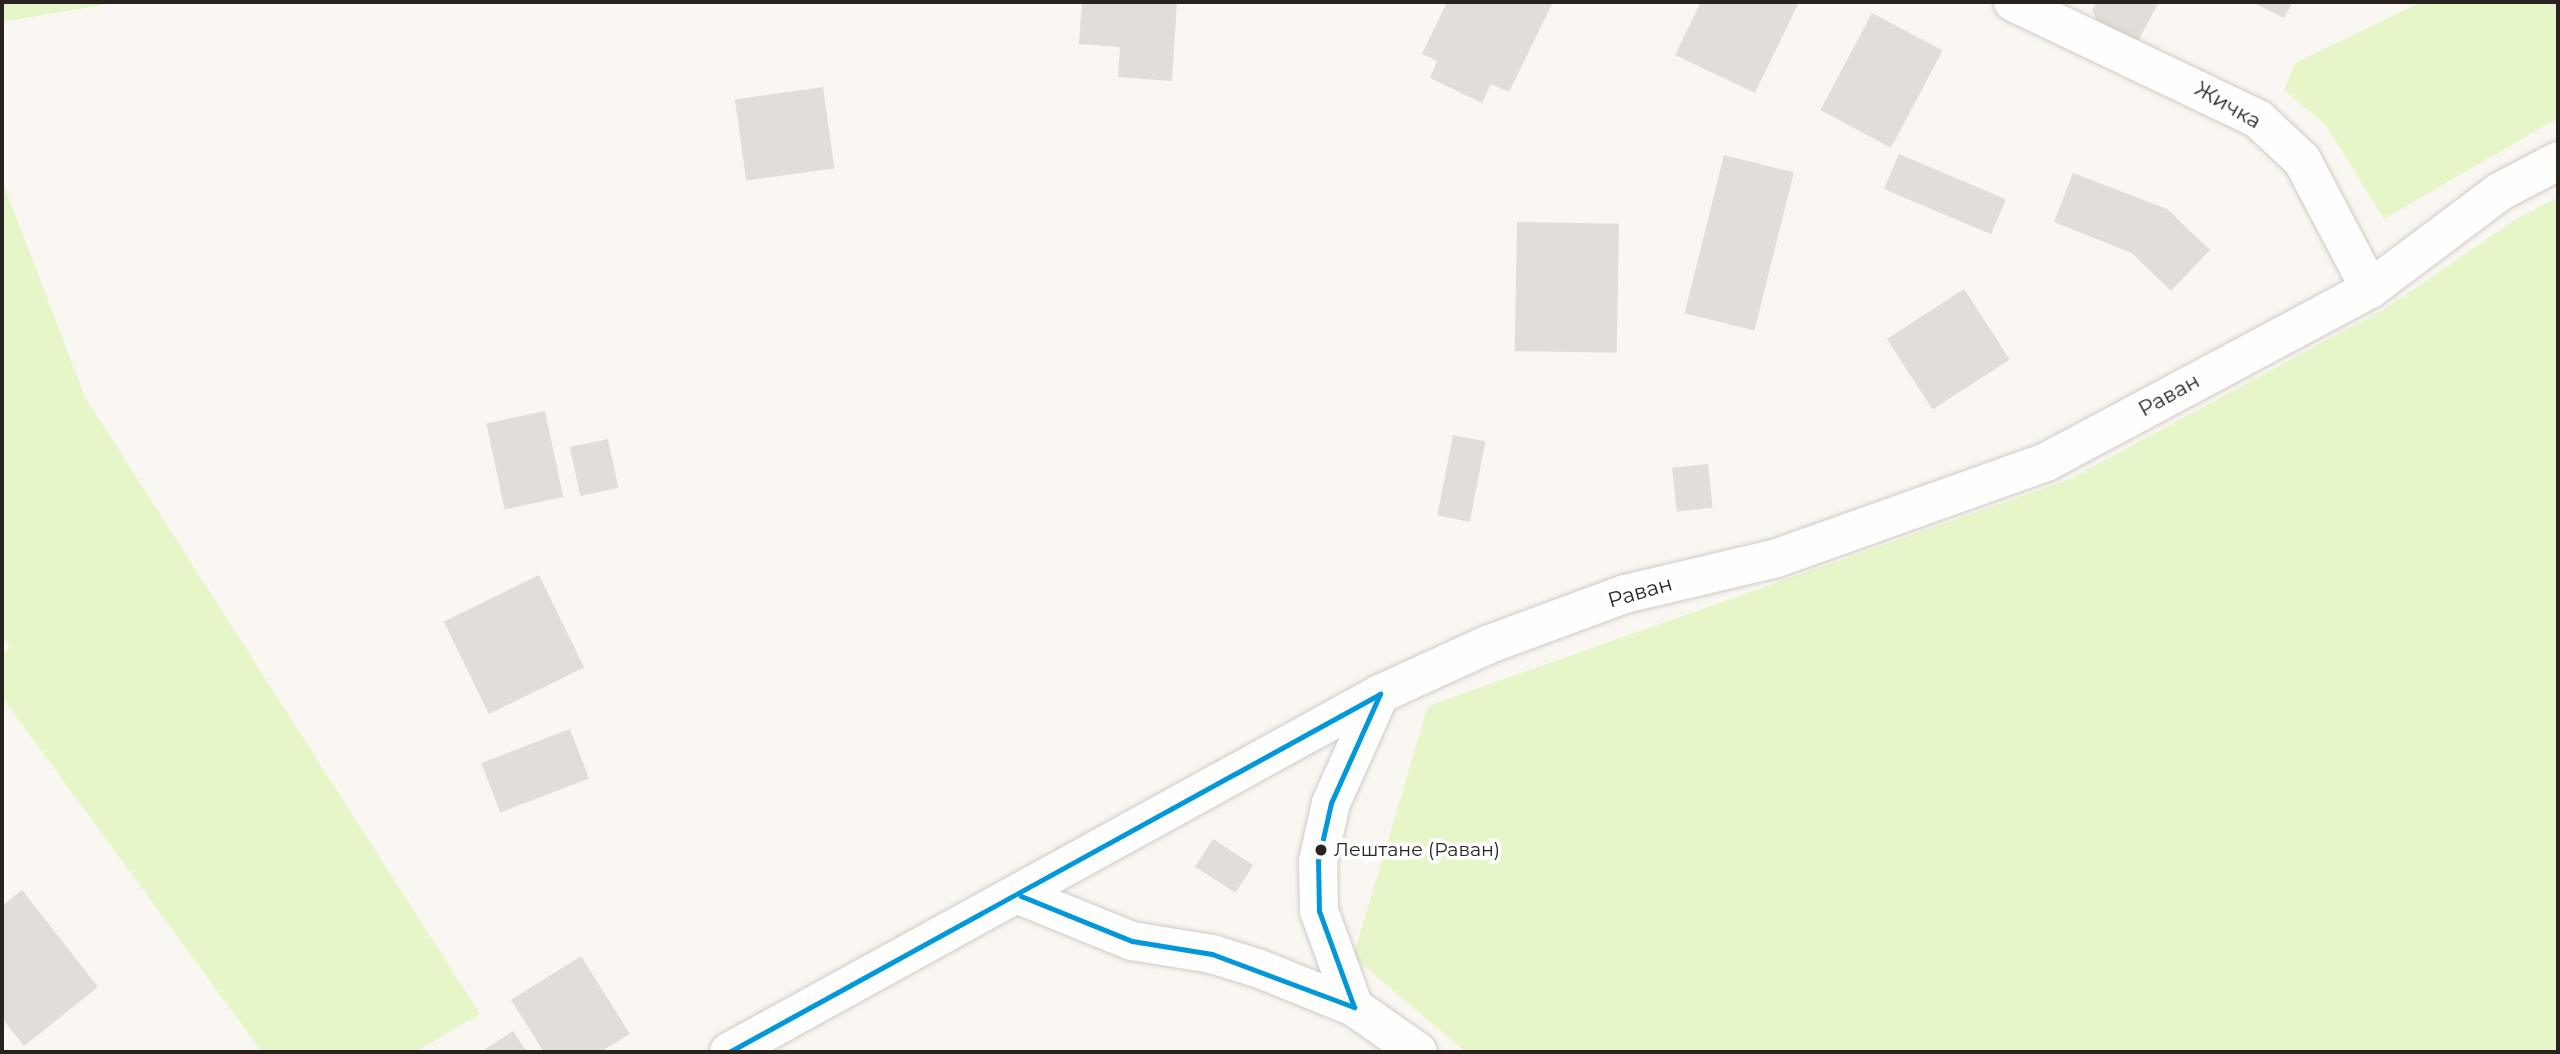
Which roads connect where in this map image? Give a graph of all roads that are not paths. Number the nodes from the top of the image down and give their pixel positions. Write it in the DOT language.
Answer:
graph roads {
  1 [pos="2013,2"];
  2 [pos="2558,161"];
  3 [pos="2371,289"];
  4 [pos="1380,694"];
  5 [pos="1021,895"];
  6 [pos="1354,1007"];
  7 [pos="729,1052"];
  8 [pos="1419,1052"];
  1 -- 3 [label="street, Жичка"];
  2 -- 3 [label="street, Раван"];
  3 -- 4 [label="street, Раван"];
  4 -- 5 [label="street, Раван"];
  4 -- 6 [label="street"];
  5 -- 6 [label="street"];
  5 -- 7 [label="street, Раван"];
  6 -- 8 [label="street"];
}
